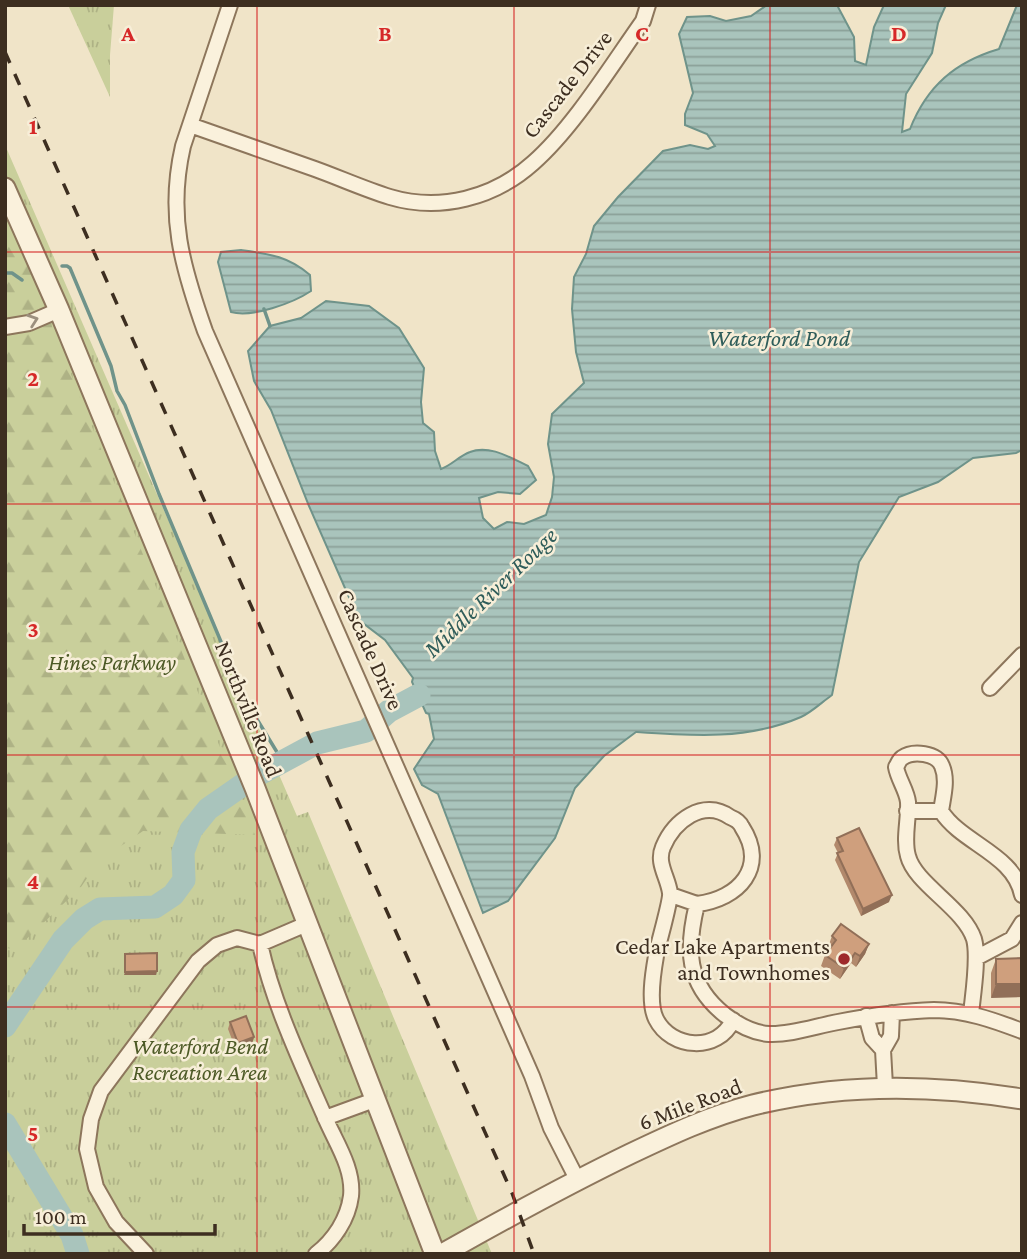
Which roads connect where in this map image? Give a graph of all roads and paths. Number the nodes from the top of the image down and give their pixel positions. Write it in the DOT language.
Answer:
graph roads {
  1 [pos="230,5"];
  2 [pos="648,5"];
  3 [pos="190,125"];
  4 [pos="5,188"];
  5 [pos="59,310"];
  6 [pos="5,327"];
  7 [pos="1022,655"];
  8 [pos="990,688"];
  9 [pos="907,811"];
  10 [pos="941,811"];
  11 [pos="671,895"];
  12 [pos="1022,895"];
  13 [pos="697,904"];
  14 [pos="309,923"];
  15 [pos="1022,923"];
  16 [pos="260,944"];
  17 [pos="976,958"];
  18 [pos="892,1013"];
  19 [pos="971,1014"];
  20 [pos="866,1016"];
  21 [pos="733,1020"];
  22 [pos="1022,1031"];
  23 [pos="883,1050"];
  24 [pos="885,1086"];
  25 [pos="377,1099"];
  26 [pos="1022,1099"];
  27 [pos="325,1118"];
  28 [pos="577,1179"];
  29 [pos="146,1254"];
  30 [pos="316,1254"];
  31 [pos="435,1254"];
  32 [pos="442,1254"];
  1 -- 3 [label="street, Cascade Drive"];
  2 -- 3 [label="street, Cascade Drive"];
  3 -- 28 [label="street, Cascade Drive"];
  4 -- 5 [label="street, Northville Road"];
  6 -- 5 [label="street, one-way"];
  5 -- 14 [label="street, Northville Road"];
  7 -- 8 [label="street"];
  9 -- 10 [label="street"];
  9 -- 10 [label="street"];
  9 -- 17 [label="street"];
  10 -- 12 [label="street"];
  11 -- 13 [label="street"];
  11 -- 13 [label="street"];
  11 -- 21 [label="street"];
  13 -- 21 [label="street"];
  14 -- 16 [label="street"];
  14 -- 25 [label="street, Northville Road"];
  15 -- 17 [label="street"];
  16 -- 27 [label="street"];
  16 -- 29 [label="street"];
  17 -- 19 [label="street"];
  18 -- 19 [label="street"];
  18 -- 20 [label="street"];
  18 -- 23 [label="street"];
  19 -- 22 [label="street"];
  20 -- 21 [label="street"];
  20 -- 23 [label="street"];
  23 -- 24 [label="street"];
  24 -- 26 [label="street, 6 Mile Road"];
  24 -- 28 [label="street, 6 Mile Road"];
  25 -- 27 [label="street"];
  25 -- 31 [label="street, Northville Road"];
  27 -- 30 [label="street"];
  28 -- 32 [label="street, 6 Mile Road"];
}
